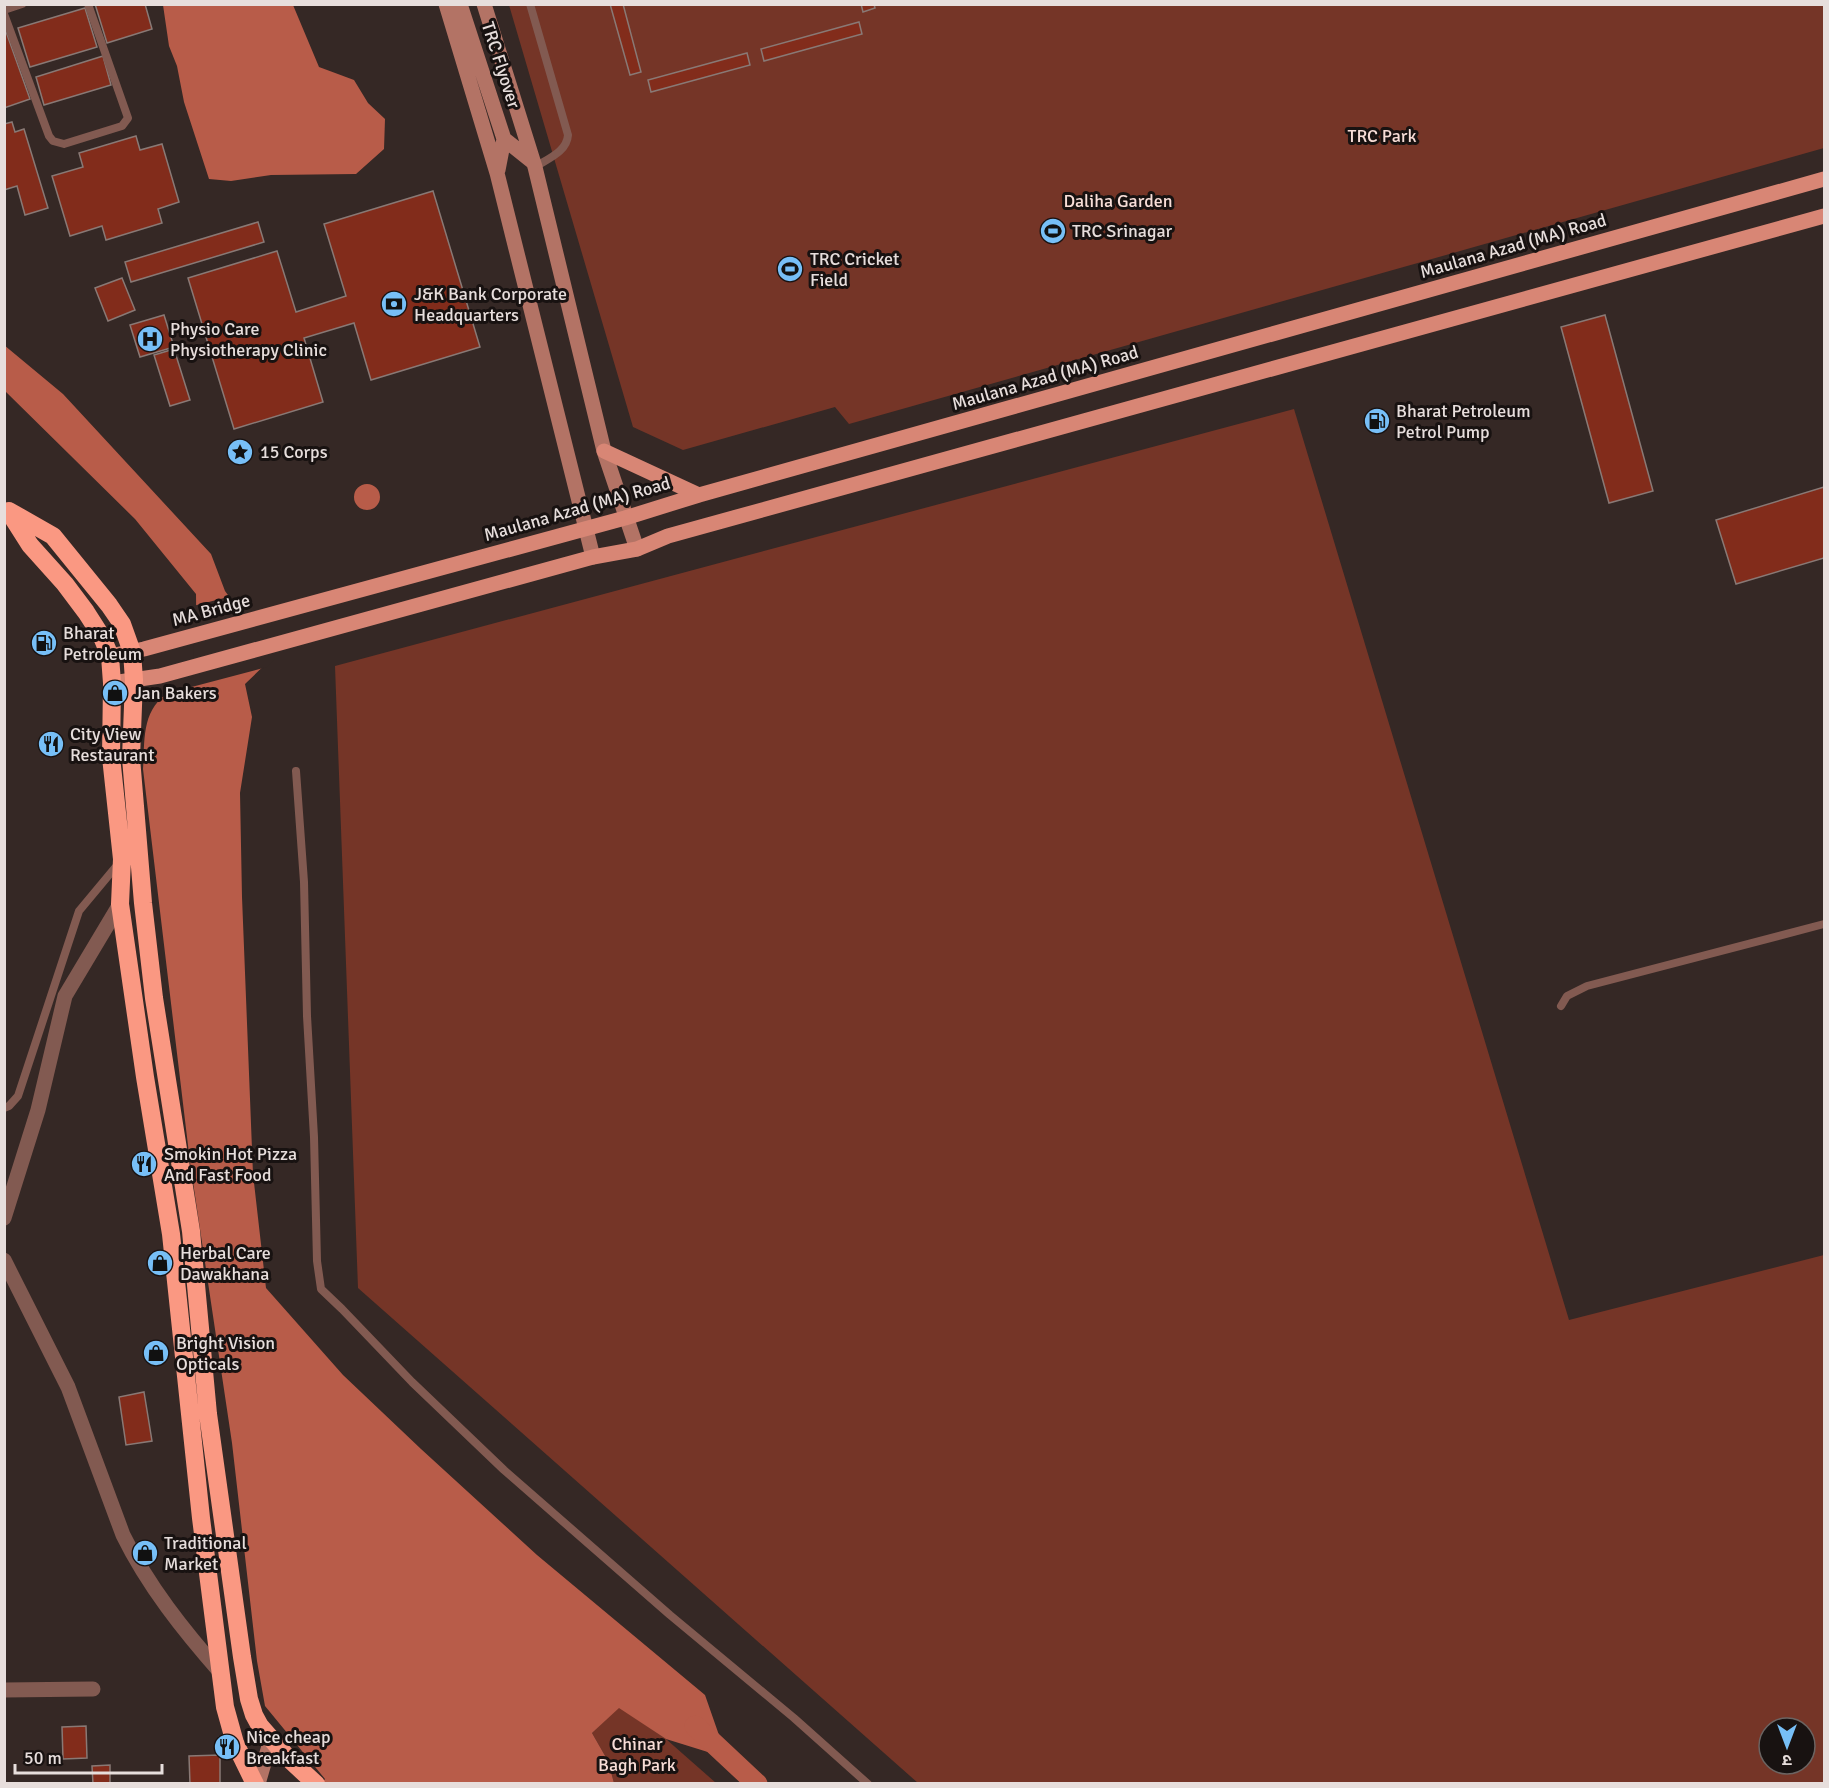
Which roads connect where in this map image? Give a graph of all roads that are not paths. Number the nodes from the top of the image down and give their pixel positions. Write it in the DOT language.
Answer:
graph roads {
  1 [pos="22,4"];
  2 [pos="88,4"];
  3 [pos="446,4"];
  4 [pos="460,4"];
  5 [pos="484,4"];
  6 [pos="530,4"];
  7 [pos="4,10"];
  8 [pos="4,14"];
  9 [pos="504,139"];
  10 [pos="534,164"];
  11 [pos="497,173"];
  12 [pos="1824,179"];
  13 [pos="1824,216"];
  14 [pos="604,451"];
  15 [pos="699,495"];
  16 [pos="7,509"];
  17 [pos="626,518"];
  18 [pos="585,528"];
  19 [pos="637,549"];
  20 [pos="593,557"];
  21 [pos="276,612"];
  22 [pos="132,651"];
  23 [pos="110,656"];
  24 [pos="134,680"];
  25 [pos="112,683"];
  26 [pos="296,771"];
  27 [pos="122,859"];
  28 [pos="120,904"];
  29 [pos="1824,924"];
  30 [pos="154,998"];
  31 [pos="134,1003"];
  32 [pos="1561,1006"];
  33 [pos="4,1108"];
  34 [pos="4,1218"];
  35 [pos="4,1260"];
  36 [pos="222,1673"];
  37 [pos="93,1689"];
  38 [pos="4,1690"];
  39 [pos="271,1739"];
  40 [pos="311,1779"];
  41 [pos="256,1784"];
  42 [pos="868,1784"];
  1 -- 7 [label="lane"];
  2 -- 8 [label="lane"];
  3 -- 11 [label="main road"];
  4 -- 9 [label="main road, TRC Flyover"];
  5 -- 10 [label="main road"];
  6 -- 10 [label="lane"];
  9 -- 10 [label="main road"];
  9 -- 11 [label="main road, TRC Flyover"];
  10 -- 14 [label="main road"];
  11 -- 18 [label="main road"];
  12 -- 15 [label="main road, Maulana Azad (MA) Road"];
  13 -- 19 [label="main road"];
  14 -- 15 [label="main road"];
  14 -- 17 [label="main road"];
  15 -- 17 [label="main road, Maulana Azad (MA) Road"];
  16 -- 22 [label="highway"];
  16 -- 23 [label="highway"];
  17 -- 18 [label="main road, Maulana Azad (MA) Road"];
  17 -- 19 [label="main road"];
  18 -- 20 [label="main road"];
  18 -- 21 [label="main road, Maulana Azad (MA) Road"];
  19 -- 20 [label="main road"];
  20 -- 24 [label="main road"];
  21 -- 22 [label="main road, MA Bridge"];
  22 -- 23 [label="main road, MA Bridge"];
  22 -- 24 [label="highway"];
  23 -- 25 [label="highway"];
  24 -- 25 [label="main road"];
  24 -- 30 [label="highway"];
  25 -- 27 [label="highway"];
  26 -- 42 [label="lane"];
  27 -- 28 [label="highway"];
  27 -- 33 [label="lane"];
  28 -- 31 [label="highway"];
  28 -- 34 [label="street"];
  29 -- 32 [label="lane"];
  30 -- 31 [label="highway"];
  30 -- 39 [label="highway"];
  31 -- 36 [label="highway"];
  35 -- 36 [label="street"];
  36 -- 41 [label="highway"];
  37 -- 38 [label="street"];
  39 -- 40 [label="highway"];
  39 -- 41 [label="main road"];
}
